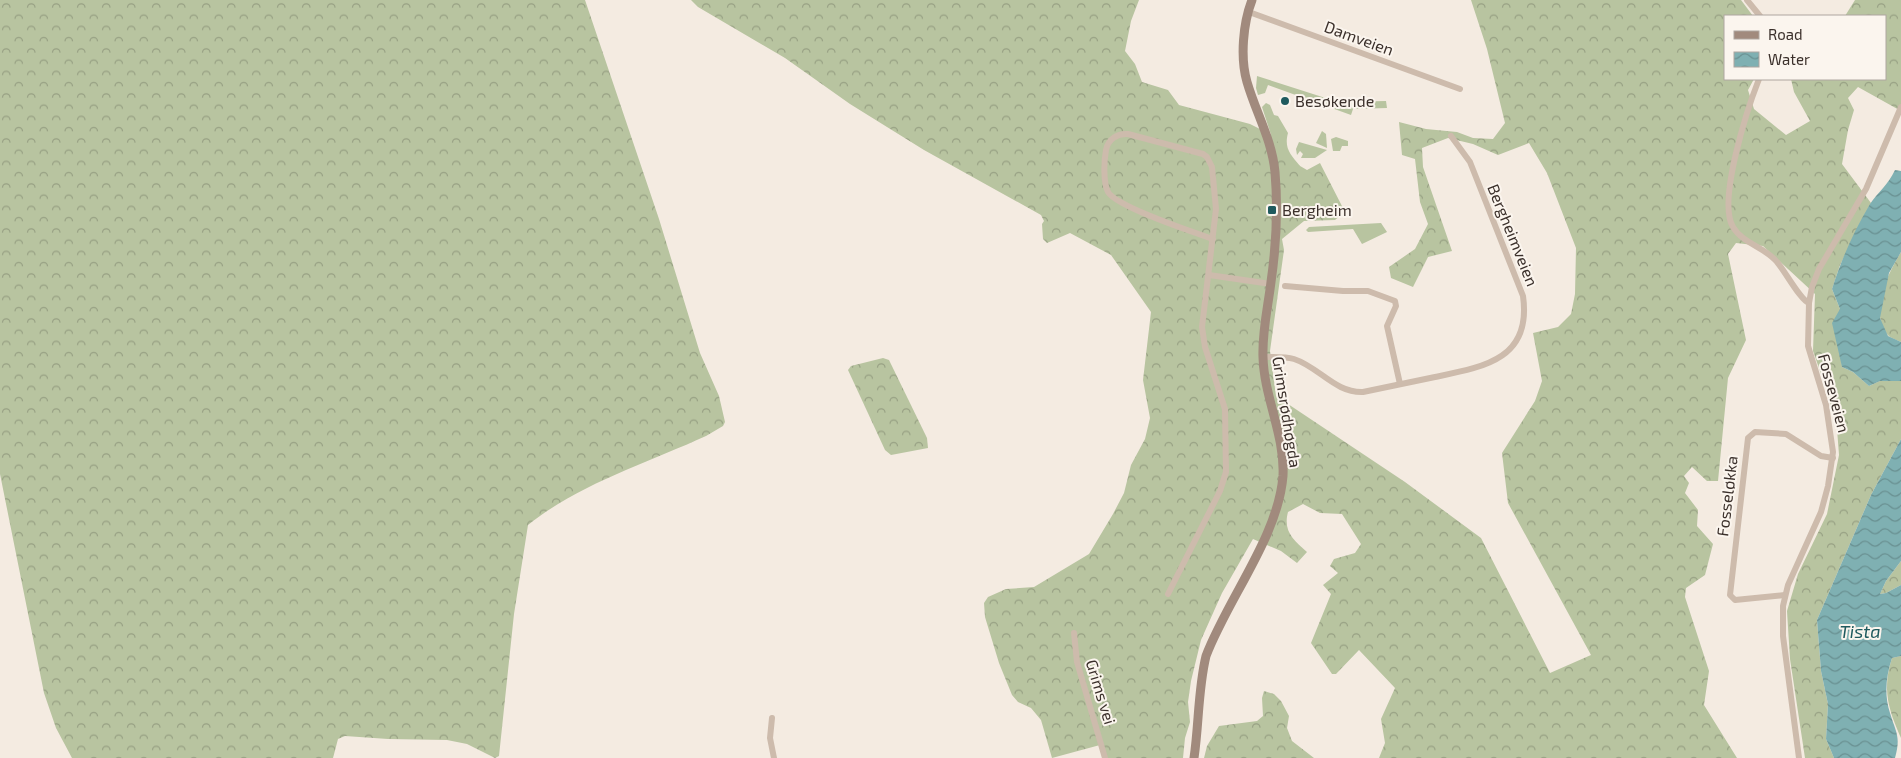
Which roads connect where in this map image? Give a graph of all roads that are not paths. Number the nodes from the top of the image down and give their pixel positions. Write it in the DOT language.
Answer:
graph roads {
  1 [pos="1252,0"];
  2 [pos="1747,0"];
  3 [pos="1249,12"];
  4 [pos="1759,15"];
  5 [pos="1759,80"];
  6 [pos="1460,89"];
  7 [pos="1901,106"];
  8 [pos="1450,136"];
  9 [pos="1213,239"];
  10 [pos="1209,275"];
  11 [pos="1271,284"];
  12 [pos="1285,286"];
  13 [pos="1809,303"];
  14 [pos="1263,358"];
  15 [pos="1400,384"];
  16 [pos="1833,458"];
  17 [pos="1168,594"];
  18 [pos="1785,595"];
  19 [pos="1074,633"];
  20 [pos="772,718"];
  21 [pos="774,758"];
  22 [pos="1105,758"];
  23 [pos="1194,758"];
  24 [pos="1799,758"];
  1 -- 3 [label="main road, Grimsrødhøgda"];
  2 -- 4 [label="street"];
  3 -- 6 [label="street, Damveien"];
  3 -- 11 [label="main road, Grimsrødhøgda"];
  5 -- 13 [label="street"];
  7 -- 13 [label="street, Fosseveien"];
  8 -- 15 [label="street, Bergheimveien"];
  9 -- 9 [label="street"];
  9 -- 10 [label="street"];
  10 -- 11 [label="street"];
  10 -- 17 [label="street"];
  11 -- 14 [label="main road, Grimsrødhøgda"];
  12 -- 15 [label="street"];
  13 -- 16 [label="street, Fosseveien"];
  14 -- 15 [label="street, Bergheimveien"];
  14 -- 23 [label="main road, Grimsrødhøgda"];
  16 -- 18 [label="street, Fosseveien"];
  16 -- 18 [label="street, Fosseløkka"];
  18 -- 24 [label="street, Fosseveien"];
  19 -- 22 [label="street, Grims vei"];
  20 -- 21 [label="street"];
}
